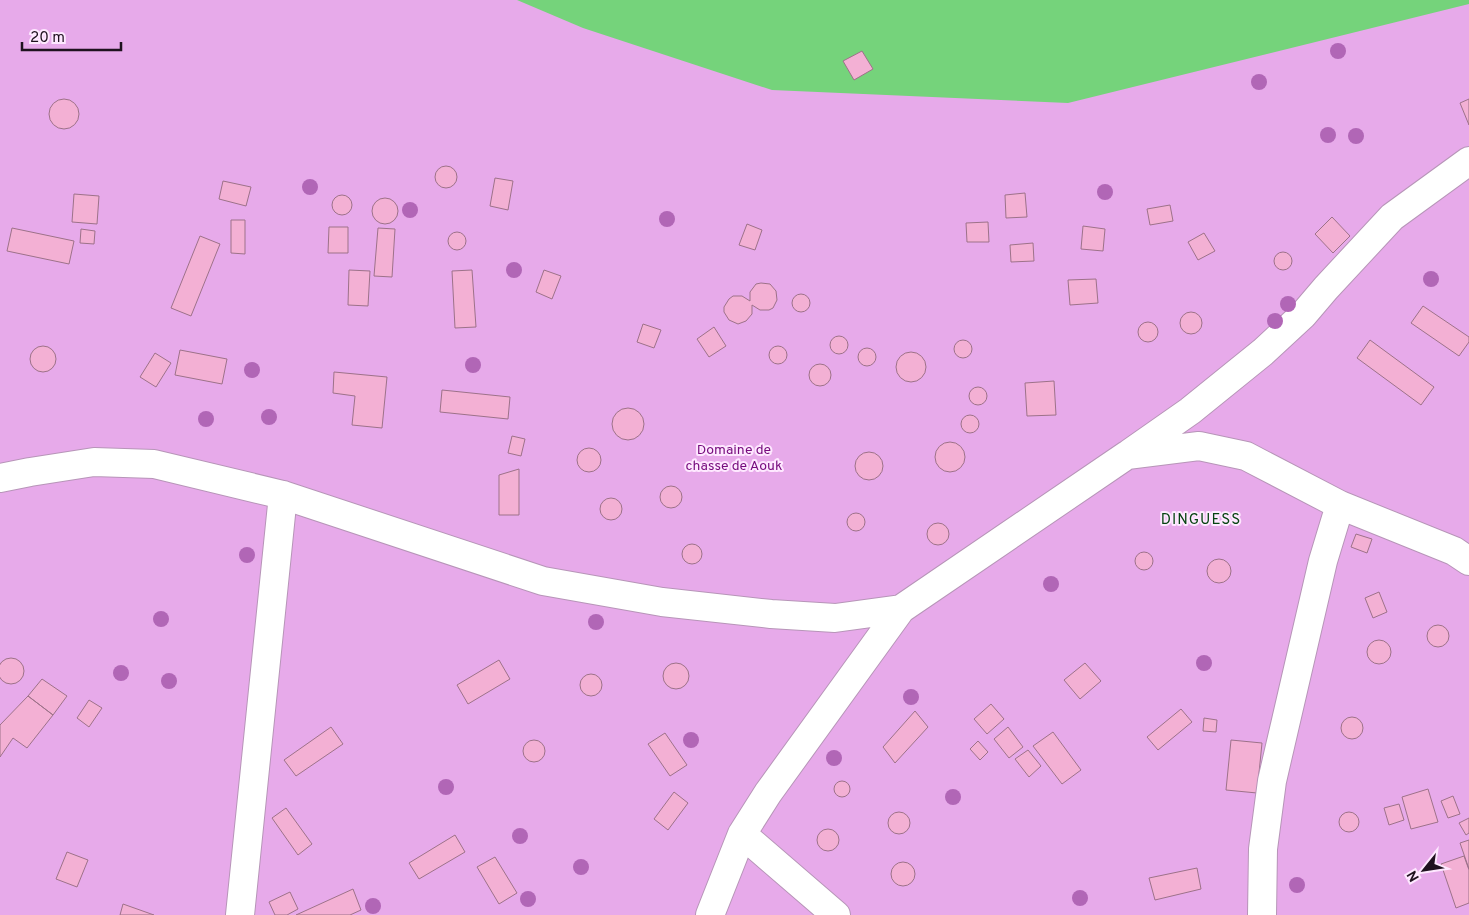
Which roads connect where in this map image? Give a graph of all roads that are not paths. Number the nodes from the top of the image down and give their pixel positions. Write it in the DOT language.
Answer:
graph roads {
  1 [pos="1469,161"];
  2 [pos="1127,455"];
  3 [pos="0,478"];
  4 [pos="283,495"];
  5 [pos="1340,505"];
  6 [pos="1469,561"];
  7 [pos="902,609"];
  8 [pos="742,834"];
  9 [pos="240,915"];
  10 [pos="710,915"];
  11 [pos="836,915"];
  12 [pos="1262,915"];
  1 -- 2 [label="street"];
  2 -- 5 [label="street"];
  2 -- 7 [label="street"];
  3 -- 4 [label="street"];
  4 -- 7 [label="street"];
  4 -- 9 [label="street"];
  5 -- 6 [label="street"];
  5 -- 12 [label="street"];
  7 -- 8 [label="street"];
  8 -- 10 [label="street"];
  8 -- 11 [label="street"];
}
